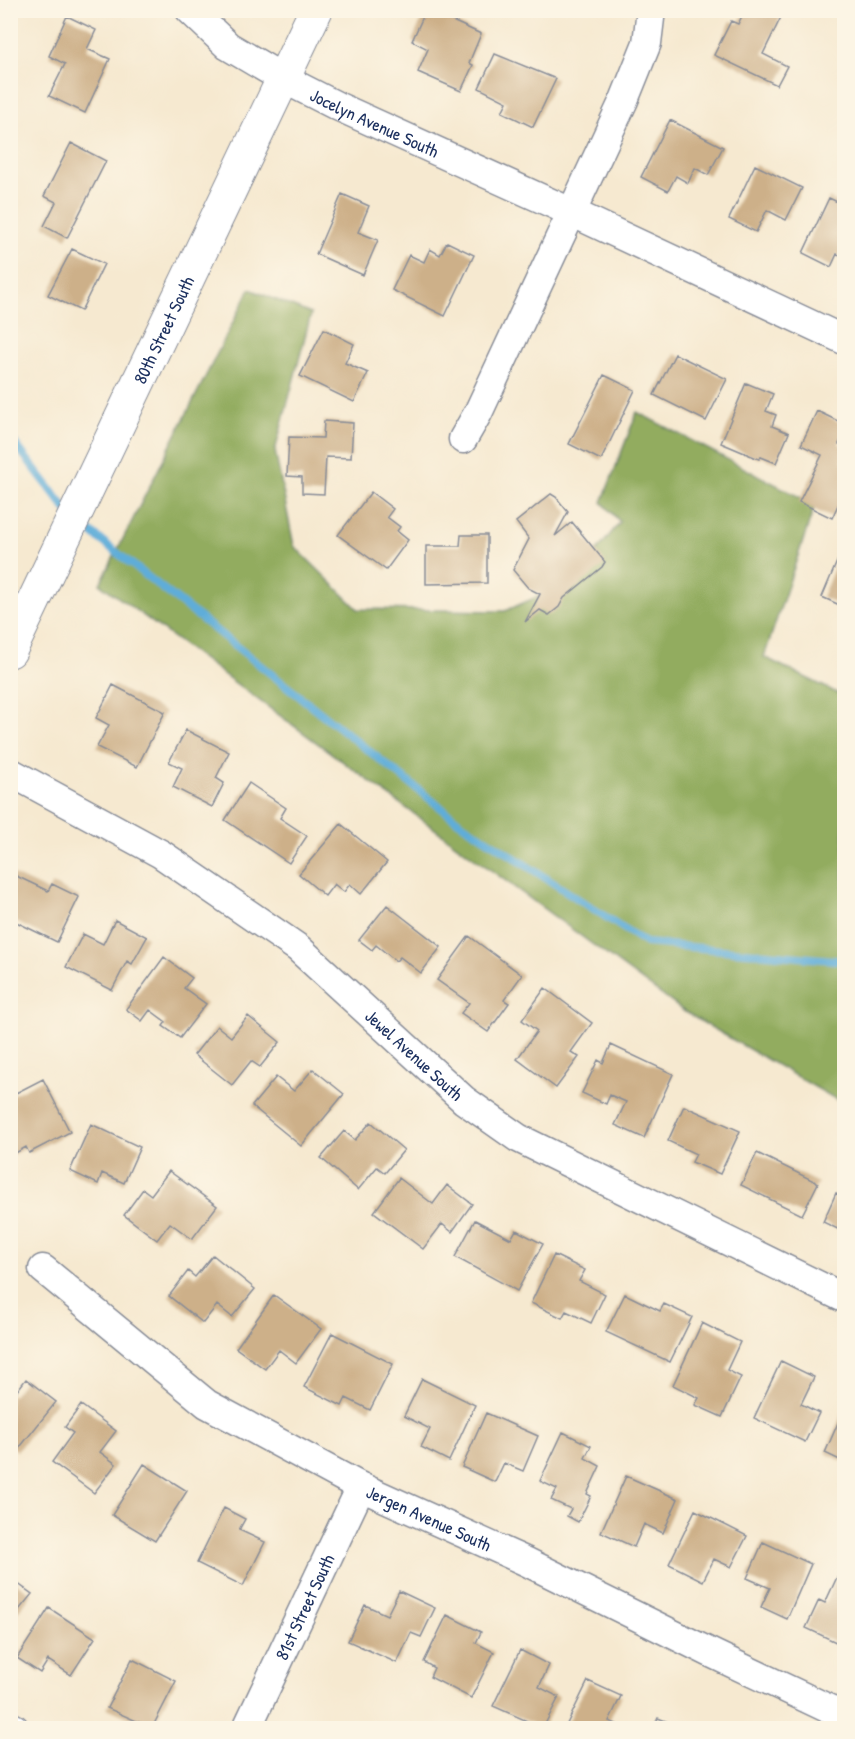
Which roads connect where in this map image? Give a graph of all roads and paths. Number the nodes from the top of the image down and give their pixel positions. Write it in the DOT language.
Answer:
graph roads {
  1 [pos="190,10"];
  2 [pos="316,10"];
  3 [pos="651,10"];
  4 [pos="284,79"];
  5 [pos="571,212"];
  6 [pos="844,340"];
  7 [pos="463,439"];
  8 [pos="10,651"];
  9 [pos="10,772"];
  10 [pos="44,1269"];
  11 [pos="844,1298"];
  12 [pos="361,1487"];
  13 [pos="844,1716"];
  14 [pos="247,1728"];
  1 -- 4 [label="street, Jocelyn Avenue South"];
  2 -- 4 [label="main road, 80th Street South"];
  3 -- 5 [label="street"];
  4 -- 5 [label="street, Jocelyn Avenue South"];
  4 -- 8 [label="main road, 80th Street South"];
  5 -- 6 [label="street, Jocelyn Avenue South"];
  5 -- 7 [label="street"];
  9 -- 11 [label="street, Jewel Avenue South"];
  10 -- 12 [label="street, Jergen Avenue South"];
  12 -- 13 [label="street, Jergen Avenue South"];
  12 -- 14 [label="street, 81st Street South"];
}
